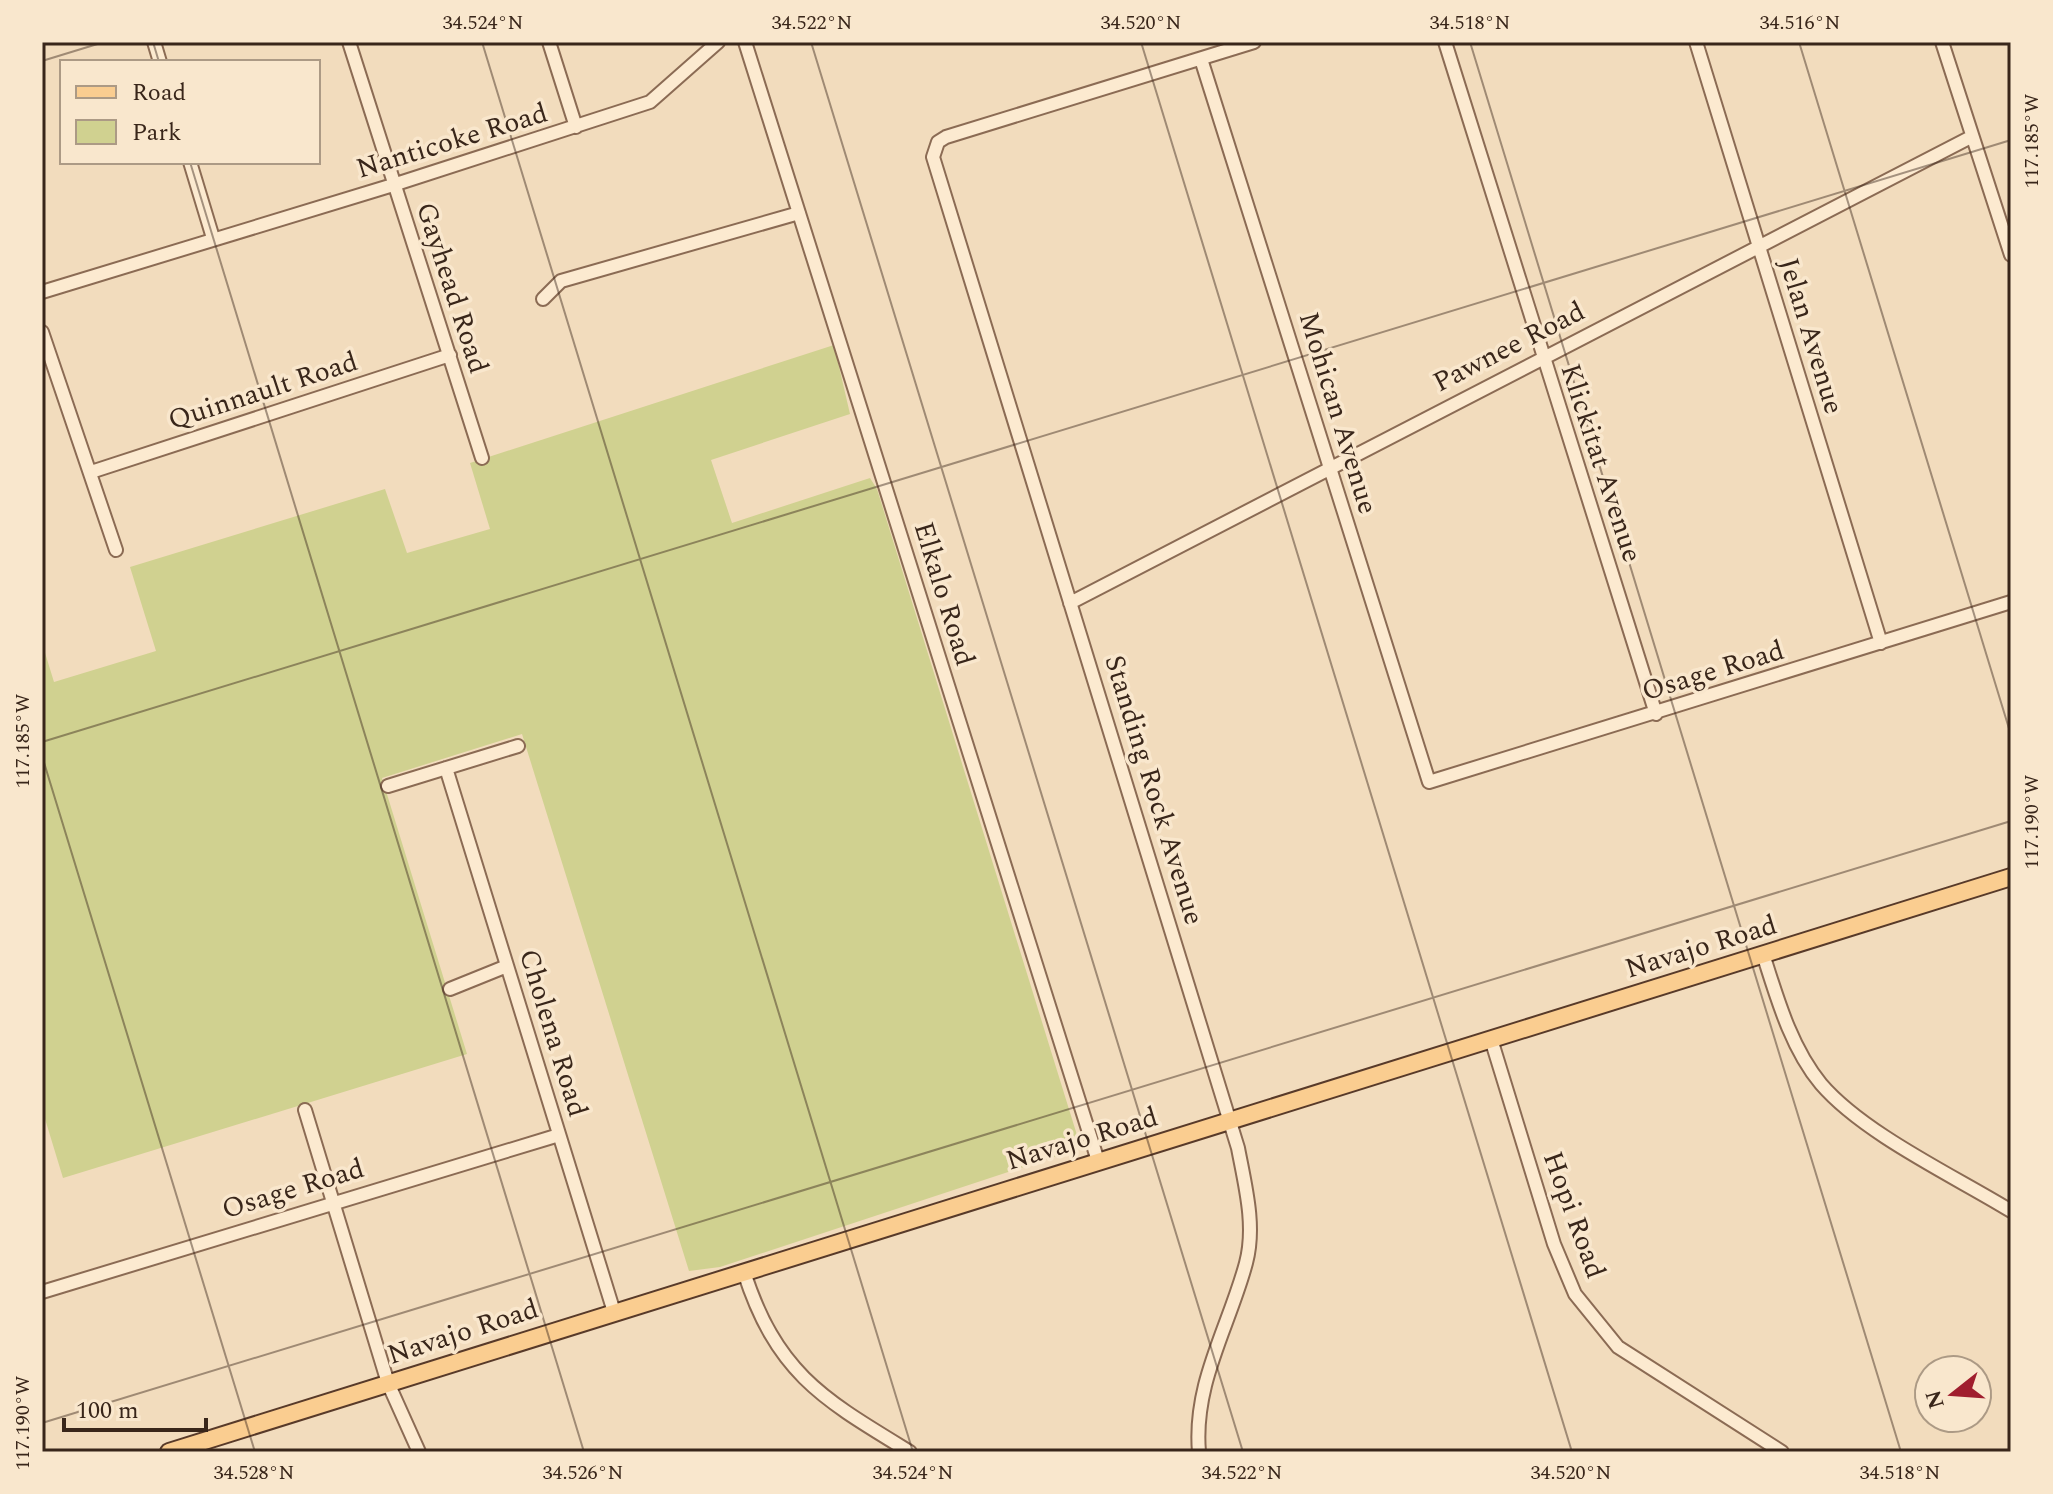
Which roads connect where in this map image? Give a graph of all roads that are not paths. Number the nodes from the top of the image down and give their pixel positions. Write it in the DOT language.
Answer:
graph roads {
  1 [pos="349,42"];
  2 [pos="549,42"];
  3 [pos="718,42"];
  4 [pos="745,42"];
  5 [pos="1254,42"];
  6 [pos="1445,42"];
  7 [pos="1696,42"];
  8 [pos="1942,42"];
  9 [pos="1201,59"];
  10 [pos="576,127"];
  11 [pos="1971,137"];
  12 [pos="191,164"];
  13 [pos="393,185"];
  14 [pos="799,213"];
  15 [pos="213,238"];
  16 [pos="1758,244"];
  17 [pos="2011,255"];
  18 [pos="42,292"];
  19 [pos="543,299"];
  20 [pos="42,332"];
  21 [pos="450,355"];
  22 [pos="1543,358"];
  23 [pos="482,458"];
  24 [pos="1330,468"];
  25 [pos="91,472"];
  26 [pos="116,550"];
  27 [pos="2011,602"];
  28 [pos="1070,603"];
  29 [pos="1881,643"];
  30 [pos="1656,714"];
  31 [pos="518,746"];
  32 [pos="446,768"];
  33 [pos="1429,782"];
  34 [pos="388,786"];
  35 [pos="2011,877"];
  36 [pos="1763,954"];
  37 [pos="507,966"];
  38 [pos="450,989"];
  39 [pos="1491,1039"];
  40 [pos="305,1110"];
  41 [pos="1231,1120"];
  42 [pos="559,1135"];
  43 [pos="1098,1161"];
  44 [pos="332,1201"];
  45 [pos="2011,1211"];
  46 [pos="744,1272"];
  47 [pos="42,1292"];
  48 [pos="614,1312"];
  49 [pos="388,1383"];
  50 [pos="169,1452"];
  51 [pos="419,1452"];
  52 [pos="910,1452"];
  53 [pos="1199,1452"];
  54 [pos="1782,1452"];
  1 -- 13 [label="street, Gayhead Road"];
  2 -- 10 [label="street"];
  3 -- 10 [label="street, Nanticoke Road"];
  4 -- 14 [label="street, Elkalo Road"];
  5 -- 9 [label="street"];
  6 -- 22 [label="street, Klickitat Avenue"];
  7 -- 16 [label="street, Jelan Avenue"];
  8 -- 11 [label="street"];
  9 -- 24 [label="street, Mohican Avenue"];
  9 -- 28 [label="street, Standing Rock Avenue"];
  10 -- 13 [label="street, Nanticoke Road"];
  11 -- 16 [label="street, Pawnee Road"];
  11 -- 17 [label="street"];
  12 -- 15 [label="street"];
  13 -- 15 [label="street, Nanticoke Road"];
  13 -- 21 [label="street, Gayhead Road"];
  14 -- 19 [label="street"];
  14 -- 43 [label="street, Elkalo Road"];
  15 -- 18 [label="street, Nanticoke Road"];
  16 -- 22 [label="street, Pawnee Road"];
  16 -- 29 [label="street, Jelan Avenue"];
  20 -- 25 [label="street"];
  21 -- 23 [label="street, Gayhead Road"];
  21 -- 25 [label="street, Quinnault Road"];
  22 -- 24 [label="street, Pawnee Road"];
  22 -- 30 [label="street, Klickitat Avenue"];
  24 -- 28 [label="street, Pawnee Road"];
  24 -- 33 [label="street, Mohican Avenue"];
  25 -- 26 [label="street"];
  27 -- 29 [label="street, Osage Road"];
  28 -- 41 [label="street, Standing Rock Avenue"];
  29 -- 30 [label="street, Osage Road"];
  30 -- 33 [label="street, Osage Road"];
  31 -- 32 [label="street"];
  32 -- 34 [label="street"];
  32 -- 37 [label="street, Cholena Road"];
  35 -- 36 [label="main road, Navajo Road"];
  36 -- 39 [label="main road, Navajo Road"];
  36 -- 45 [label="street"];
  37 -- 38 [label="street"];
  37 -- 42 [label="street, Cholena Road"];
  39 -- 41 [label="main road, Navajo Road"];
  39 -- 54 [label="street, Hopi Road"];
  40 -- 44 [label="street"];
  41 -- 43 [label="main road, Navajo Road"];
  41 -- 53 [label="street, Standing Rock Avenue"];
  42 -- 44 [label="street, Osage Road"];
  42 -- 48 [label="street, Cholena Road"];
  43 -- 46 [label="main road, Navajo Road"];
  44 -- 47 [label="street, Osage Road"];
  44 -- 49 [label="street"];
  46 -- 48 [label="main road, Navajo Road"];
  46 -- 52 [label="street"];
  48 -- 49 [label="main road, Navajo Road"];
  49 -- 50 [label="main road, Navajo Road"];
  49 -- 51 [label="street"];
}
